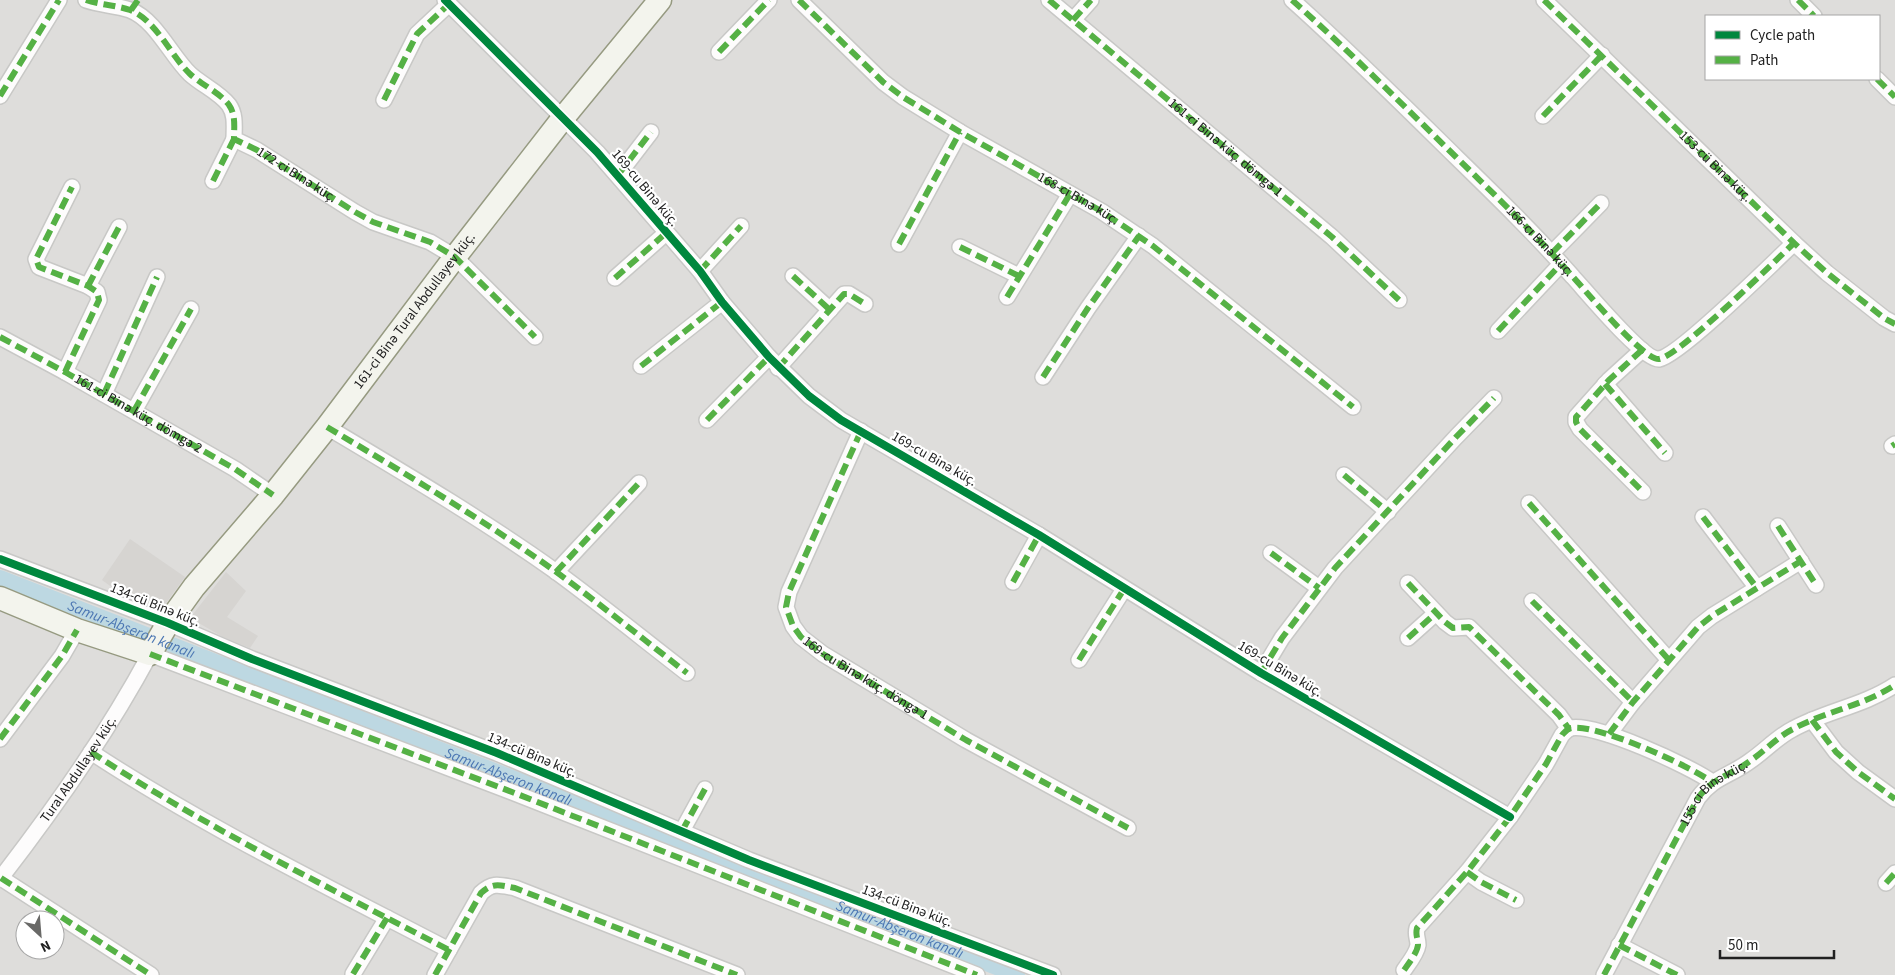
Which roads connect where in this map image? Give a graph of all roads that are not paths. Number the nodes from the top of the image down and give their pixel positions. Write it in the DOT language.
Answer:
graph roads {
  1 [pos="59,0"];
  2 [pos="86,0"];
  3 [pos="660,0"];
  4 [pos="769,0"];
  5 [pos="799,0"];
  6 [pos="1049,0"];
  7 [pos="1091,0"];
  8 [pos="1292,0"];
  9 [pos="1544,0"];
  10 [pos="1798,0"];
  11 [pos="447,2"];
  12 [pos="135,5"];
  13 [pos="1813,15"];
  14 [pos="1073,20"];
  15 [pos="720,52"];
  16 [pos="1602,55"];
  17 [pos="1878,80"];
  18 [pos="0,96"];
  19 [pos="1895,97"];
  20 [pos="384,100"];
  21 [pos="1543,116"];
  22 [pos="563,118"];
  23 [pos="651,132"];
  24 [pos="960,132"];
  25 [pos="234,138"];
  26 [pos="618,175"];
  27 [pos="213,181"];
  28 [pos="72,187"];
  29 [pos="1070,194"];
  30 [pos="1601,203"];
  31 [pos="741,226"];
  32 [pos="119,227"];
  33 [pos="666,233"];
  34 [pos="1139,236"];
  35 [pos="1794,243"];
  36 [pos="899,244"];
  37 [pos="960,247"];
  38 [pos="455,257"];
  39 [pos="1556,259"];
  40 [pos="700,271"];
  41 [pos="793,276"];
  42 [pos="1019,276"];
  43 [pos="157,277"];
  44 [pos="615,278"];
  45 [pos="88,286"];
  46 [pos="1007,297"];
  47 [pos="1399,300"];
  48 [pos="722,302"];
  49 [pos="865,304"];
  50 [pos="191,309"];
  51 [pos="830,310"];
  52 [pos="1895,324"];
  53 [pos="1498,331"];
  54 [pos="0,337"];
  55 [pos="535,337"];
  56 [pos="1642,350"];
  57 [pos="773,363"];
  58 [pos="640,366"];
  59 [pos="65,372"];
  60 [pos="1042,377"];
  61 [pos="1605,384"];
  62 [pos="104,394"];
  63 [pos="1494,398"];
  64 [pos="1353,407"];
  65 [pos="134,411"];
  66 [pos="707,420"];
  67 [pos="327,427"];
  68 [pos="861,431"];
  69 [pos="1665,453"];
  70 [pos="1344,475"];
  71 [pos="639,482"];
  72 [pos="1643,492"];
  73 [pos="273,495"];
  74 [pos="1530,502"];
  75 [pos="1388,512"];
  76 [pos="1702,517"];
  77 [pos="1778,526"];
  78 [pos="1039,535"];
  79 [pos="1271,553"];
  80 [pos="0,559"];
  81 [pos="1801,560"];
  82 [pos="556,572"];
  83 [pos="1013,582"];
  84 [pos="1408,583"];
  85 [pos="1816,585"];
  86 [pos="1319,588"];
  87 [pos="1757,588"];
  88 [pos="1124,589"];
  89 [pos="0,598"];
  90 [pos="1532,601"];
  91 [pos="1436,613"];
  92 [pos="168,623"];
  93 [pos="78,630"];
  94 [pos="1408,638"];
  95 [pos="150,654"];
  96 [pos="1079,660"];
  97 [pos="1669,660"];
  98 [pos="1261,672"];
  99 [pos="687,673"];
  100 [pos="1895,685"];
  101 [pos="1633,702"];
  102 [pos="1812,720"];
  103 [pos="1569,729"];
  104 [pos="1609,734"];
  105 [pos="0,740"];
  106 [pos="91,752"];
  107 [pos="1712,782"];
  108 [pos="705,789"];
  109 [pos="1895,799"];
  110 [pos="1510,817"];
  111 [pos="1128,828"];
  112 [pos="682,831"];
  113 [pos="1467,872"];
  114 [pos="1,879"];
  115 [pos="1516,900"];
  116 [pos="388,918"];
  117 [pos="1619,945"];
  118 [pos="449,950"];
  119 [pos="1404,970"];
  120 [pos="352,974"];
  121 [pos="151,975"];
  122 [pos="435,975"];
  123 [pos="737,975"];
  124 [pos="978,975"];
  125 [pos="1053,975"];
  126 [pos="1604,975"];
  127 [pos="1677,975"];
  1 -- 18 [label="street"];
  2 -- 12 [label="street"];
  3 -- 22 [label="street, 161-ci Binə Tural Abdullayev küç."];
  4 -- 15 [label="street"];
  5 -- 24 [label="street, 168-ci Binə küç."];
  6 -- 14 [label="street, 161-ci Binə küç. dömgə 1"];
  7 -- 14 [label="street"];
  8 -- 39 [label="street, 166-cı Binə küç."];
  9 -- 16 [label="street, 153-cü Binə küç."];
  10 -- 13 [label="street"];
  11 -- 20 [label="street"];
  11 -- 22 [label="street, 169-cu Binə küç."];
  12 -- 25 [label="street"];
  14 -- 47 [label="street, 161-ci Binə küç. dömgə 1"];
  16 -- 21 [label="street"];
  16 -- 35 [label="street, 153-cü Binə küç."];
  17 -- 19 [label="street"];
  22 -- 26 [label="street, 169-cu Binə küç."];
  22 -- 38 [label="street, 161-ci Binə Tural Abdullayev küç."];
  23 -- 26 [label="street"];
  24 -- 29 [label="street, 168-ci Binə küç."];
  24 -- 36 [label="street"];
  25 -- 27 [label="street"];
  25 -- 38 [label="street, 172-ci Binə küç."];
  26 -- 33 [label="street, 169-cu Binə küç."];
  28 -- 45 [label="street"];
  29 -- 34 [label="street, 168-ci Binə küç."];
  29 -- 42 [label="street"];
  30 -- 39 [label="street"];
  31 -- 40 [label="street"];
  32 -- 45 [label="street"];
  33 -- 40 [label="street, 169-cu Binə küç."];
  33 -- 44 [label="street"];
  34 -- 60 [label="street"];
  34 -- 64 [label="street, 168-ci Binə küç."];
  35 -- 52 [label="street, 153-cü Binə küç."];
  35 -- 56 [label="street, 166-cı Binə küç."];
  37 -- 42 [label="street"];
  38 -- 55 [label="street, 172-ci Binə küç."];
  38 -- 67 [label="street, 161-ci Binə Tural Abdullayev küç."];
  39 -- 53 [label="street"];
  39 -- 56 [label="street, 166-cı Binə küç."];
  40 -- 48 [label="street, 169-cu Binə küç."];
  41 -- 51 [label="street"];
  42 -- 46 [label="street"];
  43 -- 62 [label="street"];
  45 -- 59 [label="street"];
  48 -- 57 [label="street, 169-cu Binə küç."];
  48 -- 58 [label="street"];
  49 -- 51 [label="street"];
  50 -- 65 [label="street"];
  51 -- 57 [label="street"];
  54 -- 59 [label="street, 161-ci Binə küç. dömgə 2"];
  56 -- 61 [label="street"];
  57 -- 66 [label="street"];
  57 -- 68 [label="street, 169-cu Binə küç."];
  59 -- 62 [label="street, 161-ci Binə küç. dömgə 2"];
  61 -- 69 [label="street"];
  61 -- 72 [label="street"];
  62 -- 65 [label="street, 161-ci Binə küç. dömgə 2"];
  63 -- 75 [label="street"];
  65 -- 73 [label="street, 161-ci Binə küç. dömgə 2"];
  67 -- 73 [label="street, 161-ci Binə Tural Abdullayev küç."];
  67 -- 82 [label="street"];
  68 -- 78 [label="street, 169-cu Binə küç."];
  68 -- 111 [label="street, 169-cu Binə küç. döngə 1"];
  70 -- 75 [label="street"];
  71 -- 82 [label="street"];
  73 -- 92 [label="street, 161-ci Binə Tural Abdullayev küç."];
  74 -- 97 [label="street"];
  75 -- 86 [label="street"];
  76 -- 87 [label="street"];
  77 -- 81 [label="street"];
  78 -- 83 [label="street"];
  78 -- 88 [label="street, 169-cu Binə küç."];
  79 -- 86 [label="street"];
  80 -- 92 [label="street, 134-cü Binə küç."];
  81 -- 85 [label="street"];
  81 -- 87 [label="street"];
  82 -- 99 [label="street"];
  84 -- 91 [label="street"];
  86 -- 98 [label="street"];
  87 -- 97 [label="street"];
  88 -- 96 [label="street"];
  88 -- 98 [label="street, 169-cu Binə küç."];
  89 -- 93 [label="street"];
  90 -- 101 [label="street"];
  91 -- 94 [label="street"];
  91 -- 103 [label="street"];
  92 -- 95 [label="street, 161-ci Binə Tural Abdullayev küç."];
  92 -- 112 [label="street, 134-cü Binə küç."];
  93 -- 95 [label="street"];
  93 -- 105 [label="street"];
  95 -- 106 [label="street, Tural Abdullayev küç."];
  95 -- 124 [label="street"];
  97 -- 101 [label="street"];
  98 -- 110 [label="street, 169-cu Binə küç."];
  100 -- 102 [label="street, 155-ci Binə küç."];
  101 -- 104 [label="street"];
  102 -- 107 [label="street, 155-ci Binə küç."];
  102 -- 109 [label="street"];
  103 -- 104 [label="street"];
  103 -- 110 [label="street"];
  104 -- 107 [label="street"];
  106 -- 114 [label="street, Tural Abdullayev küç."];
  106 -- 116 [label="street"];
  107 -- 117 [label="street, 155-ci Binə küç."];
  108 -- 112 [label="street"];
  110 -- 113 [label="street"];
  112 -- 125 [label="street, 134-cü Binə küç."];
  113 -- 115 [label="street"];
  113 -- 119 [label="street"];
  114 -- 121 [label="street"];
  116 -- 118 [label="street"];
  116 -- 120 [label="street"];
  117 -- 126 [label="street, 155-ci Binə küç."];
  117 -- 127 [label="street"];
  118 -- 122 [label="street"];
  118 -- 123 [label="street"];
}
